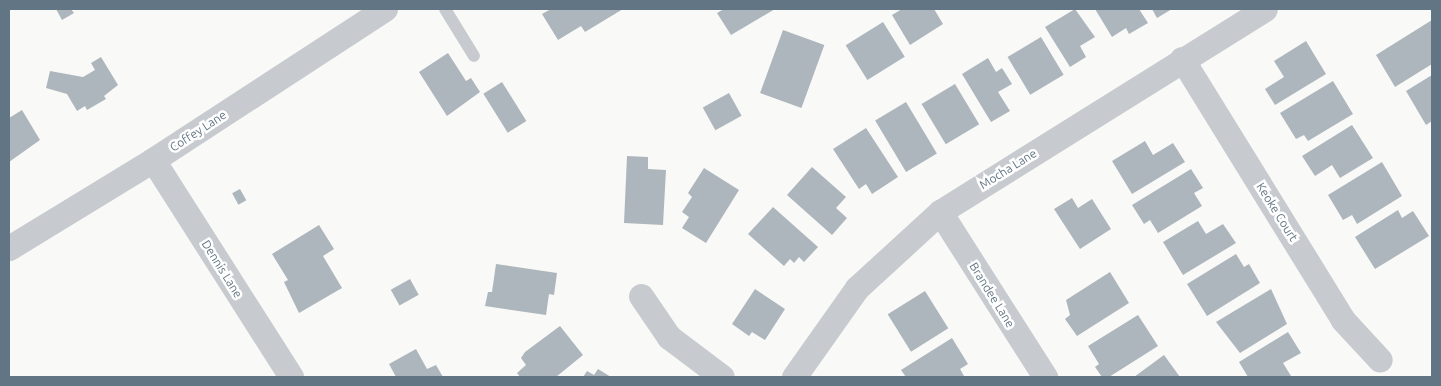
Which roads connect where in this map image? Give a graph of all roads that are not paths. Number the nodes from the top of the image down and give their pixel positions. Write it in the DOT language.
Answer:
graph roads {
  1 [pos="385,9"];
  2 [pos="445,9"];
  3 [pos="1265,9"];
  4 [pos="474,56"];
  5 [pos="1182,59"];
  6 [pos="153,160"];
  7 [pos="940,212"];
  8 [pos="9,248"];
  9 [pos="641,296"];
  10 [pos="1380,360"];
  11 [pos="291,377"];
  12 [pos="722,377"];
  13 [pos="794,377"];
  14 [pos="1045,377"];
  1 -- 6 [label="street, Coffey Lane"];
  2 -- 4 [label="lane"];
  3 -- 5 [label="street, Mocha Lane"];
  5 -- 7 [label="street, Mocha Lane"];
  5 -- 10 [label="street, Keoke Court"];
  6 -- 8 [label="street, Coffey Lane"];
  6 -- 11 [label="street, Dennis Lane"];
  7 -- 13 [label="street, Mocha Lane"];
  7 -- 14 [label="street, Brandee Lane"];
  9 -- 12 [label="street"];
}
